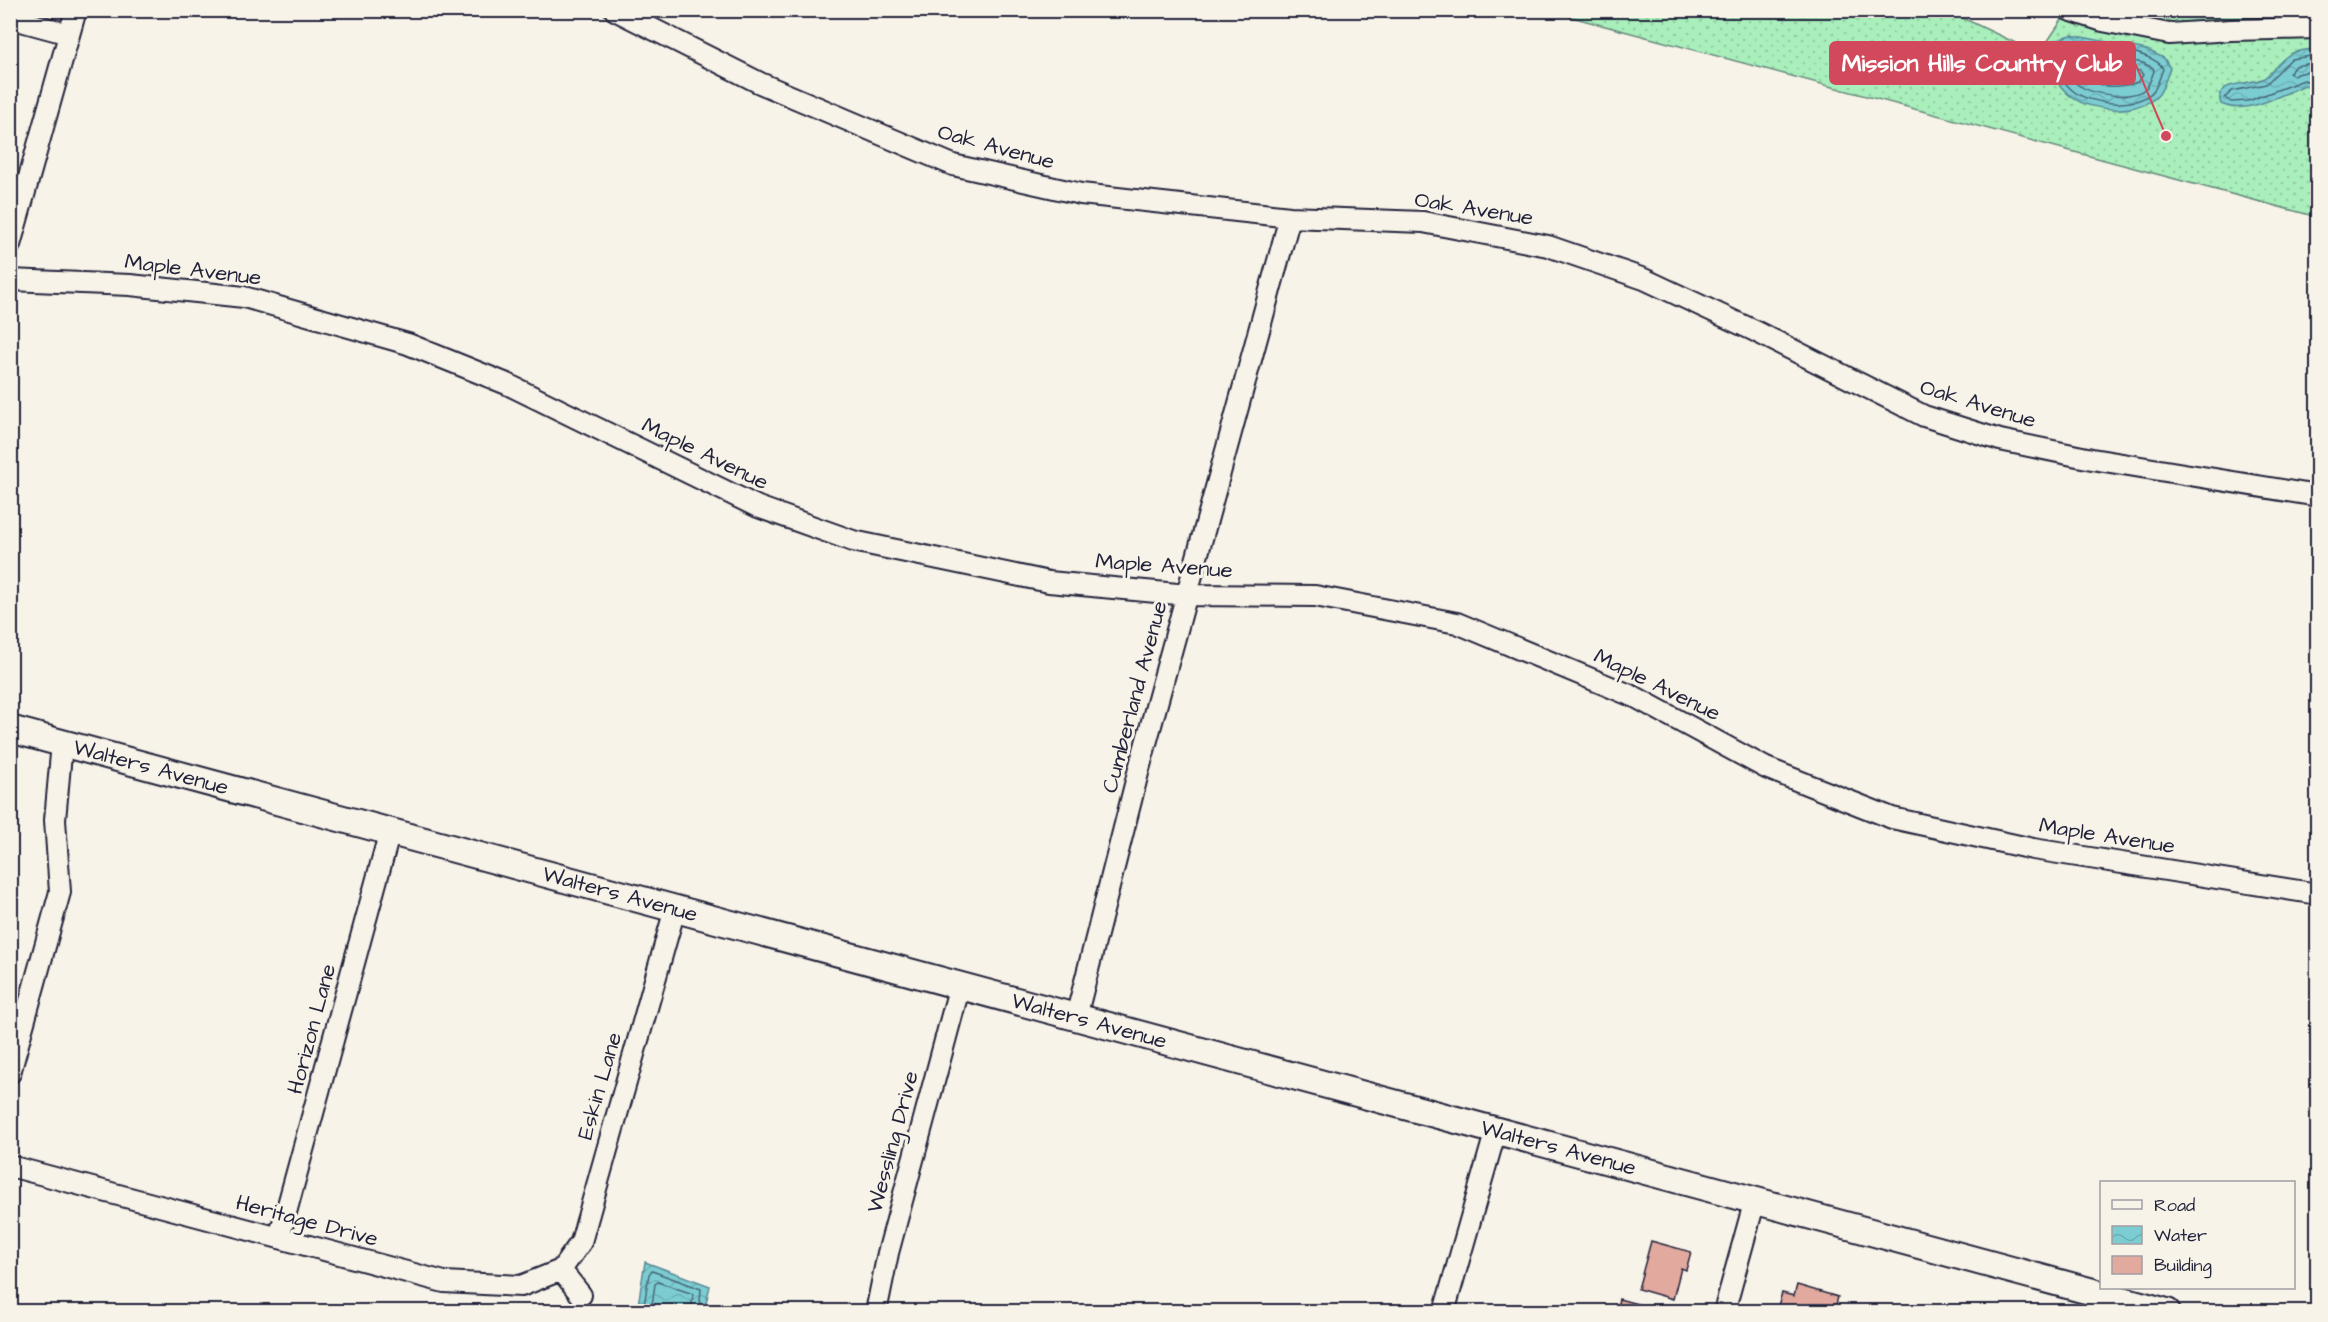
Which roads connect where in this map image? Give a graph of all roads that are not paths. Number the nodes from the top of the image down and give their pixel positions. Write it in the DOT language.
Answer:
graph roads {
  1 [pos="76,10"];
  2 [pos="615,10"];
  3 [pos="2069,10"];
  4 [pos="10,18"];
  5 [pos="2318,28"];
  6 [pos="69,34"];
  7 [pos="1290,217"];
  8 [pos="10,245"];
  9 [pos="10,280"];
  10 [pos="2318,496"];
  11 [pos="1188,595"];
  12 [pos="10,729"];
  13 [pos="62,742"];
  14 [pos="390,831"];
  15 [pos="2318,894"];
  16 [pos="675,909"];
  17 [pos="960,985"];
  18 [pos="1076,1017"];
  19 [pos="10,1073"];
  20 [pos="1496,1130"];
  21 [pos="10,1166"];
  22 [pos="1755,1200"];
  23 [pos="279,1238"];
  24 [pos="561,1270"];
  25 [pos="581,1295"];
  26 [pos="876,1311"];
  27 [pos="1444,1311"];
  28 [pos="1724,1311"];
  29 [pos="2167,1311"];
  1 -- 6 [label="street"];
  2 -- 7 [label="street, Oak Avenue"];
  3 -- 5 [label="street"];
  4 -- 6 [label="street"];
  6 -- 8 [label="street"];
  7 -- 10 [label="street, Oak Avenue"];
  7 -- 11 [label="street, Cumberland Avenue"];
  9 -- 11 [label="street, Maple Avenue"];
  11 -- 15 [label="street, Maple Avenue"];
  11 -- 18 [label="street, Cumberland Avenue"];
  12 -- 13 [label="main road, Walters Avenue"];
  13 -- 14 [label="main road, Walters Avenue"];
  13 -- 19 [label="street"];
  14 -- 16 [label="main road, Walters Avenue"];
  14 -- 23 [label="street, Horizon Lane"];
  16 -- 17 [label="main road, Walters Avenue"];
  16 -- 24 [label="street, Eskin Lane"];
  17 -- 18 [label="main road, Walters Avenue"];
  17 -- 26 [label="street, Wessling Drive"];
  18 -- 20 [label="main road, Walters Avenue"];
  20 -- 22 [label="main road, Walters Avenue"];
  20 -- 27 [label="street"];
  21 -- 23 [label="street, Heritage Drive"];
  22 -- 28 [label="street"];
  22 -- 29 [label="main road, Walters Avenue"];
  23 -- 24 [label="street, Heritage Drive"];
  24 -- 25 [label="street"];
}
